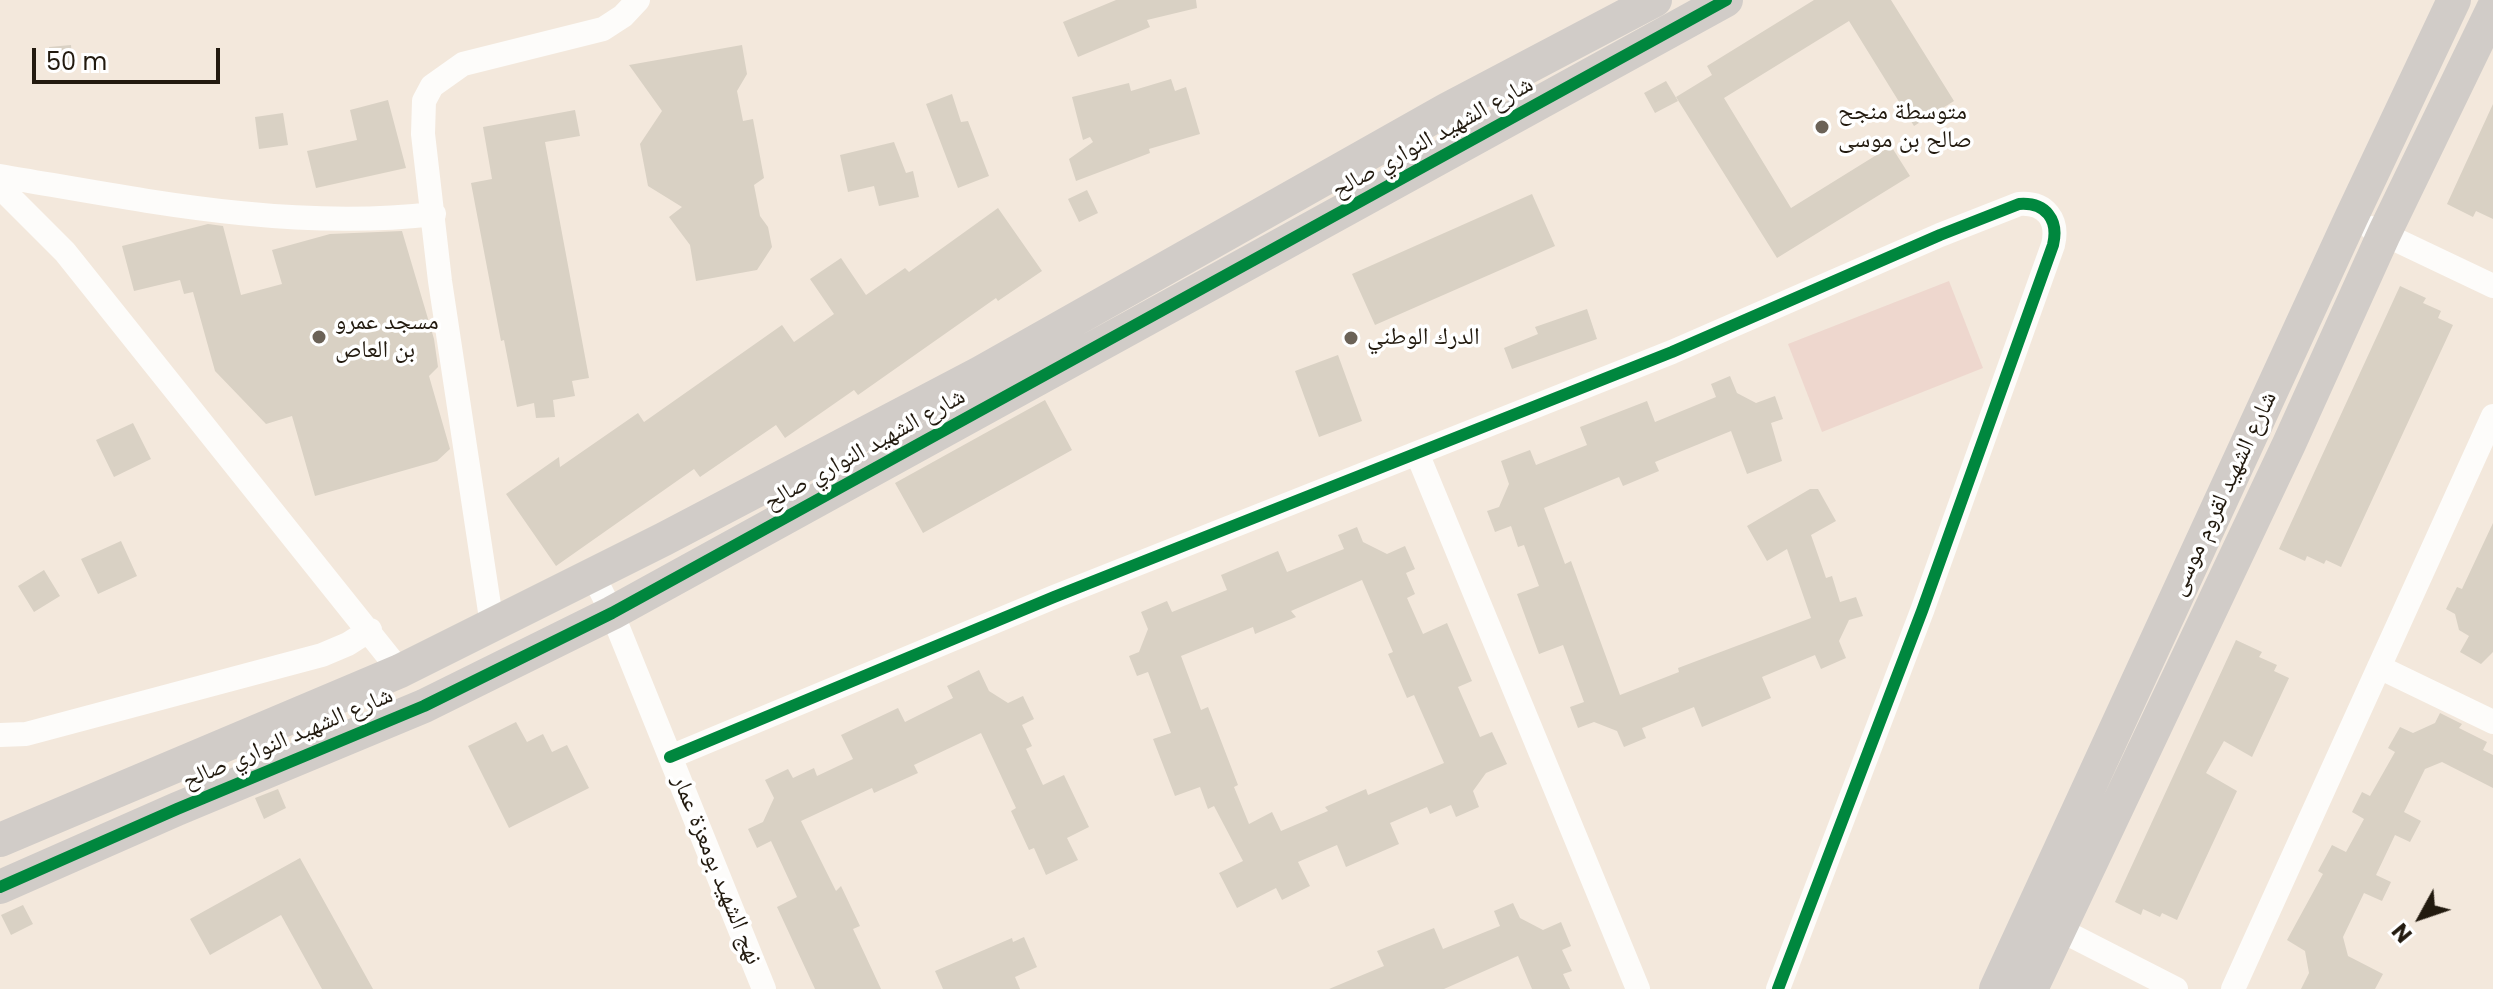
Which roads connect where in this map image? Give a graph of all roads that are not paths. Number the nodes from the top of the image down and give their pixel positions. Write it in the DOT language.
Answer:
graph roads {
  1 [pos="638,0"];
  2 [pos="1655,0"];
  3 [pos="1726,0"];
  4 [pos="2454,0"];
  5 [pos="2493,9"];
  6 [pos="0,176"];
  7 [pos="0,187"];
  8 [pos="434,214"];
  9 [pos="2351,218"];
  10 [pos="2384,234"];
  11 [pos="2493,286"];
  12 [pos="2493,416"];
  13 [pos="1417,453"];
  14 [pos="593,575"];
  15 [pos="612,613"];
  16 [pos="492,625"];
  17 [pos="370,630"];
  18 [pos="2379,667"];
  19 [pos="400,671"];
  20 [pos="2493,722"];
  21 [pos="0,735"];
  22 [pos="670,757"];
  23 [pos="0,840"];
  24 [pos="0,887"];
  25 [pos="2045,922"];
  26 [pos="764,989"];
  27 [pos="1638,989"];
  28 [pos="1778,989"];
  29 [pos="1996,989"];
  30 [pos="2031,989"];
  31 [pos="2176,989"];
  32 [pos="2233,989"];
  1 -- 8 [label="street"];
  2 -- 14 [label="street, شارع الشهيد النواري صالح"];
  3 -- 15 [label="street, شارع الشهيد النواري صالح"];
  4 -- 9 [label="street, شارع الشهيد لقروم موسى"];
  5 -- 10 [label="street, شارع الشهيد لقروم موسى"];
  6 -- 8 [label="street"];
  7 -- 17 [label="street"];
  8 -- 16 [label="street"];
  9 -- 10 [label="street"];
  9 -- 25 [label="street, شارع الشهيد لقروم موسى"];
  10 -- 11 [label="street"];
  10 -- 25 [label="street, شارع الشهيد لقروم موسى"];
  12 -- 18 [label="street"];
  13 -- 22 [label="street"];
  13 -- 27 [label="street"];
  13 -- 28 [label="street"];
  14 -- 15 [label="street, نهج الشهيد بومعزة عمار"];
  14 -- 16 [label="street, شارع الشهيد النواري صالح"];
  15 -- 22 [label="street, نهج الشهيد بومعزة عمار"];
  15 -- 24 [label="street, شارع الشهيد النواري صالح"];
  16 -- 19 [label="street, شارع الشهيد النواري صالح"];
  17 -- 19 [label="street"];
  17 -- 21 [label="street"];
  18 -- 20 [label="street"];
  18 -- 32 [label="street"];
  19 -- 23 [label="street, شارع الشهيد النواري صالح"];
  22 -- 26 [label="street, نهج الشهيد بومعزة عمار"];
  25 -- 29 [label="street, شارع الشهيد لقروم موسى"];
  25 -- 30 [label="street, شارع الشهيد لقروم موسى"];
  25 -- 31 [label="street"];
}
